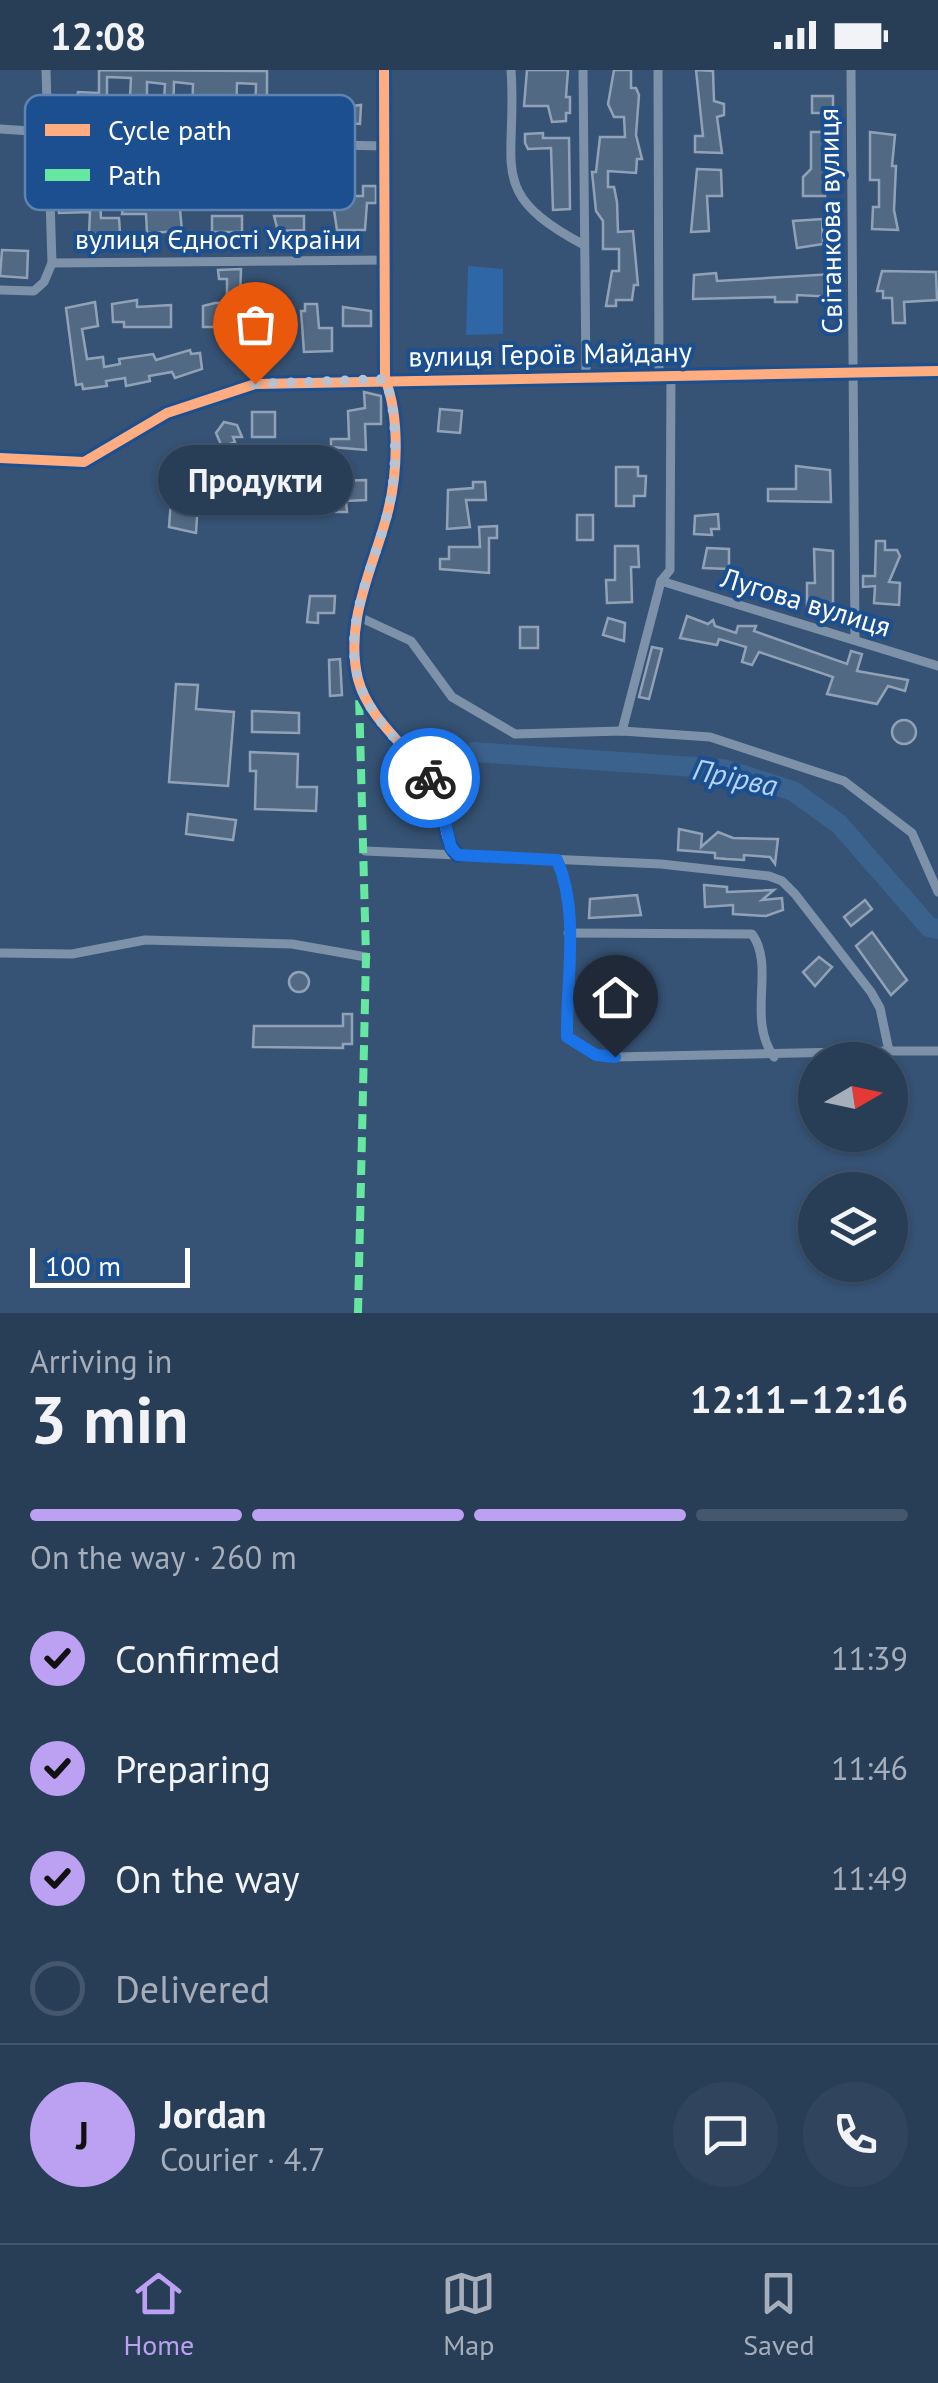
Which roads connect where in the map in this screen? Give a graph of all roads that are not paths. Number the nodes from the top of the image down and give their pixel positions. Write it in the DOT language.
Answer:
graph roads {
  1 [pos="46,70"];
  2 [pos="384,70"];
  3 [pos="511,70"];
  4 [pos="583,70"];
  5 [pos="658,70"];
  6 [pos="851,70"];
  7 [pos="46,95"];
  8 [pos="0,129"];
  9 [pos="25,131"];
  10 [pos="355,145"];
  11 [pos="384,146"];
  12 [pos="52,210"];
  13 [pos="584,245"];
  14 [pos="384,260"];
  15 [pos="52,263"];
  16 [pos="0,290"];
  17 [pos="856,371"];
  18 [pos="938,371"];
  19 [pos="664,374"];
  20 [pos="586,376"];
  21 [pos="385,379"];
  22 [pos="0,458"];
  23 [pos="661,581"];
  24 [pos="355,615"];
  25 [pos="855,640"];
  26 [pos="938,666"];
  27 [pos="622,731"];
  28 [pos="365,851"];
  29 [pos="458,855"];
  30 [pos="557,860"];
  31 [pos="938,892"];
  32 [pos="568,933"];
  33 [pos="0,953"];
  34 [pos="366,957"];
  35 [pos="887,1042"];
  36 [pos="908,1051"];
  37 [pos="938,1051"];
  38 [pos="798,1056"];
  39 [pos="774,1057"];
  1 -- 7 [label="street"];
  2 -- 11 [label="street"];
  3 -- 13 [label="street"];
  4 -- 13 [label="street"];
  5 -- 19 [label="street"];
  6 -- 17 [label="street, Світанкова вулиця"];
  8 -- 9 [label="street"];
  10 -- 11 [label="street"];
  11 -- 14 [label="street"];
  12 -- 15 [label="street"];
  13 -- 20 [label="street"];
  14 -- 15 [label="street, вулиця Єдності України"];
  14 -- 21 [label="street"];
  15 -- 16 [label="street"];
  17 -- 18 [label="street, вулиця Героїв Майдану"];
  17 -- 19 [label="street, вулиця Героїв Майдану"];
  17 -- 25 [label="street, Світанкова вулиця"];
  19 -- 20 [label="street, вулиця Героїв Майдану"];
  19 -- 23 [label="street"];
  20 -- 21 [label="street, вулиця Героїв Майдану"];
  21 -- 22 [label="street, вулиця Героїв Майдану"];
  21 -- 24 [label="street"];
  23 -- 25 [label="street, Лугова вулиця"];
  23 -- 27 [label="street"];
  24 -- 27 [label="street"];
  24 -- 29 [label="street"];
  25 -- 26 [label="street, Лугова вулиця"];
  27 -- 31 [label="street"];
  28 -- 29 [label="street"];
  29 -- 30 [label="street"];
  30 -- 32 [label="street"];
  30 -- 35 [label="street"];
  32 -- 39 [label="street"];
  32 -- 39 [label="street"];
  33 -- 34 [label="street"];
  36 -- 37 [label="street"];
  38 -- 39 [label="street"];
}
